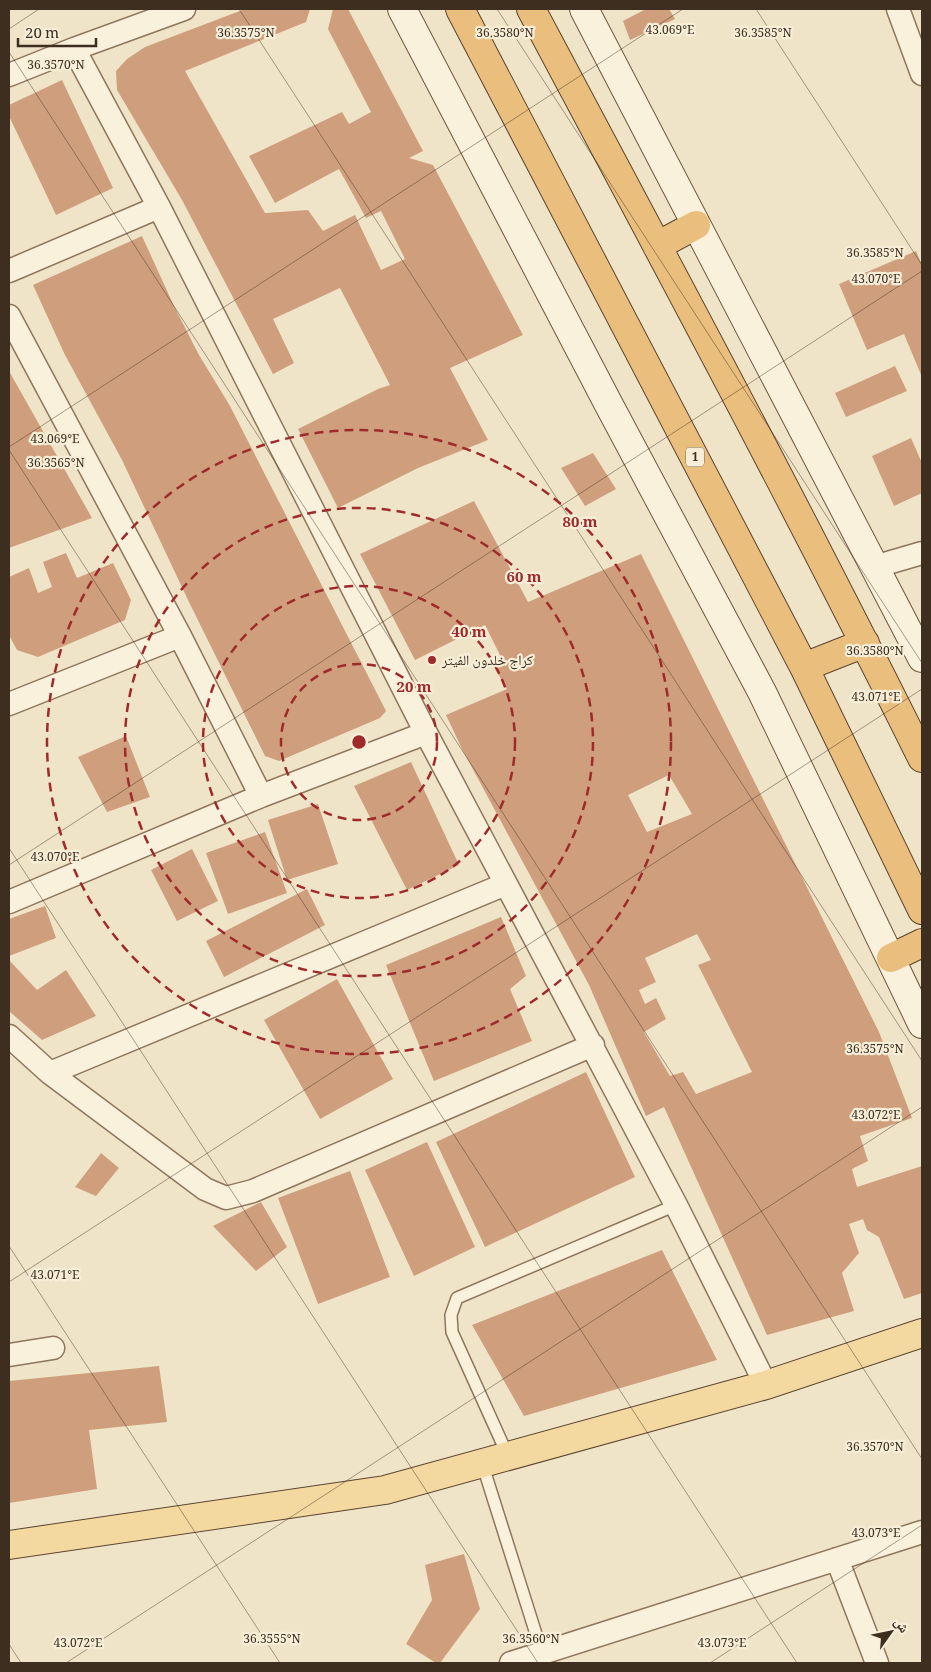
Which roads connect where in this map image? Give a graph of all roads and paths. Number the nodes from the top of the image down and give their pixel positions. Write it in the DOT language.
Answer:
graph roads {
  1 [pos="184,9"];
  2 [pos="402,9"];
  3 [pos="460,9"];
  4 [pos="531,9"];
  5 [pos="584,9"];
  6 [pos="898,9"];
  7 [pos="74,49"];
  8 [pos="922,74"];
  9 [pos="9,75"];
  10 [pos="159,207"];
  11 [pos="696,224"];
  12 [pos="657,246"];
  13 [pos="9,271"];
  14 [pos="9,316"];
  15 [pos="922,554"];
  16 [pos="874,566"];
  17 [pos="180,636"];
  18 [pos="865,643"];
  19 [pos="922,658"];
  20 [pos="804,667"];
  21 [pos="10,702"];
  22 [pos="426,733"];
  23 [pos="922,758"];
  24 [pos="261,796"];
  25 [pos="506,884"];
  26 [pos="9,902"];
  27 [pos="922,910"];
  28 [pos="922,943"];
  29 [pos="891,958"];
  30 [pos="922,1024"];
  31 [pos="9,1036"];
  32 [pos="593,1045"];
  33 [pos="50,1073"];
  34 [pos="676,1205"];
  35 [pos="922,1332"];
  36 [pos="53,1348"];
  37 [pos="9,1355"];
  38 [pos="766,1385"];
  39 [pos="508,1456"];
  40 [pos="482,1463"];
  41 [pos="922,1532"];
  42 [pos="9,1545"];
  43 [pos="837,1559"];
  44 [pos="542,1653"];
  45 [pos="511,1663"];
  46 [pos="877,1663"];
  1 -- 7 [label="street"];
  2 -- 29 [label="main road"];
  3 -- 20 [label="highway, 1"];
  4 -- 12 [label="highway"];
  5 -- 11 [label="main road"];
  6 -- 8 [label="street"];
  7 -- 9 [label="street"];
  7 -- 10 [label="street"];
  10 -- 13 [label="street"];
  10 -- 22 [label="street"];
  11 -- 12 [label="highway"];
  11 -- 16 [label="main road"];
  12 -- 18 [label="highway"];
  14 -- 17 [label="street"];
  15 -- 16 [label="street"];
  16 -- 19 [label="main road"];
  17 -- 21 [label="street"];
  17 -- 24 [label="street"];
  18 -- 20 [label="highway"];
  18 -- 23 [label="highway"];
  20 -- 27 [label="highway, 1"];
  22 -- 24 [label="street"];
  22 -- 25 [label="street"];
  24 -- 26 [label="street"];
  25 -- 32 [label="street"];
  25 -- 33 [label="street"];
  28 -- 29 [label="highway"];
  29 -- 30 [label="main road"];
  31 -- 33 [label="street"];
  32 -- 33 [label="street"];
  32 -- 34 [label="street"];
  34 -- 38 [label="street"];
  34 -- 39 [label="lane"];
  35 -- 38 [label="main road"];
  36 -- 37 [label="street"];
  38 -- 39 [label="main road"];
  39 -- 40 [label="main road"];
  40 -- 42 [label="main road"];
  40 -- 44 [label="lane"];
  41 -- 43 [label="street"];
  43 -- 44 [label="street"];
  43 -- 46 [label="street"];
  44 -- 45 [label="street"];
}
